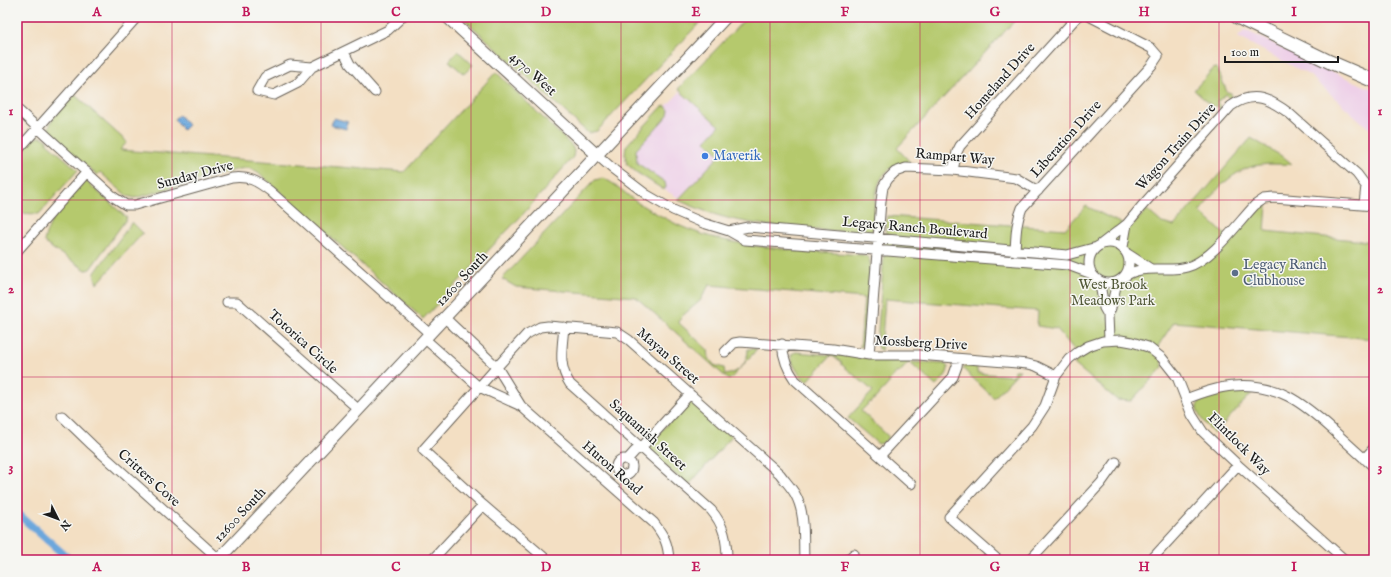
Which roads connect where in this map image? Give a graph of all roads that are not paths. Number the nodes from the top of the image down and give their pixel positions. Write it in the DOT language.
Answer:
graph roads {
  1 [pos="137,17"];
  2 [pos="402,17"];
  3 [pos="447,17"];
  4 [pos="726,17"];
  5 [pos="1077,17"];
  6 [pos="1091,17"];
  7 [pos="1237,17"];
  8 [pos="344,52"];
  9 [pos="312,67"];
  10 [pos="1374,81"];
  11 [pos="375,92"];
  12 [pos="17,109"];
  13 [pos="38,128"];
  14 [pos="17,151"];
  15 [pos="598,155"];
  16 [pos="953,170"];
  17 [pos="87,172"];
  18 [pos="1038,191"];
  19 [pos="1364,204"];
  20 [pos="1374,206"];
  21 [pos="1127,224"];
  22 [pos="729,231"];
  23 [pos="877,244"];
  24 [pos="1099,245"];
  25 [pos="17,251"];
  26 [pos="1015,251"];
  27 [pos="1125,251"];
  28 [pos="1151,268"];
  29 [pos="1093,275"];
  30 [pos="1120,280"];
  31 [pos="227,302"];
  32 [pos="1108,314"];
  33 [pos="445,318"];
  34 [pos="564,328"];
  35 [pos="428,336"];
  36 [pos="1109,340"];
  37 [pos="782,344"];
  38 [pos="725,352"];
  39 [pos="869,355"];
  40 [pos="958,359"];
  41 [pos="497,367"];
  42 [pos="1056,376"];
  43 [pos="479,387"];
  44 [pos="690,394"];
  45 [pos="1186,399"];
  46 [pos="521,406"];
  47 [pos="358,409"];
  48 [pos="62,416"];
  49 [pos="641,448"];
  50 [pos="1374,448"];
  51 [pos="880,456"];
  52 [pos="1364,459"];
  53 [pos="1116,462"];
  54 [pos="1238,465"];
  55 [pos="1374,467"];
  56 [pos="609,484"];
  57 [pos="911,484"];
  58 [pos="483,505"];
  59 [pos="219,560"];
  60 [pos="432,560"];
  61 [pos="547,560"];
  62 [pos="669,560"];
  63 [pos="727,560"];
  64 [pos="804,560"];
  65 [pos="998,560"];
  66 [pos="1030,560"];
  67 [pos="1151,560"];
  68 [pos="1345,560"];
  1 -- 13 [label="street"];
  2 -- 8 [label="street"];
  3 -- 15 [label="main road, 4570 West"];
  4 -- 15 [label="main road, 12600 South"];
  5 -- 16 [label="street, Homeland Drive"];
  6 -- 18 [label="street, Liberation Drive"];
  7 -- 10 [label="highway"];
  8 -- 9 [label="street"];
  8 -- 11 [label="street"];
  9 -- 9 [label="street"];
  12 -- 13 [label="street, Sunday Drive"];
  13 -- 14 [label="street"];
  13 -- 17 [label="street, Sunday Drive"];
  15 -- 22 [label="street, Legacy Ranch Boulevard"];
  15 -- 33 [label="main road, 12600 South"];
  16 -- 18 [label="street, Rampart Way"];
  16 -- 23 [label="street, Rampart Way"];
  17 -- 25 [label="street"];
  17 -- 35 [label="street, Sunday Drive"];
  18 -- 26 [label="street, Liberation Drive"];
  19 -- 20 [label="street"];
  19 -- 21 [label="street, Wagon Train Drive"];
  19 -- 28 [label="street"];
  21 -- 24 [label="street, Wagon Train Drive"];
  21 -- 27 [label="street, Wagon Train Drive"];
  22 -- 23 [label="street, Legacy Ranch Boulevard"];
  22 -- 23 [label="street, Legacy Ranch Boulevard"];
  23 -- 26 [label="street, Legacy Ranch Boulevard"];
  23 -- 29 [label="street, Legacy Ranch Boulevard"];
  23 -- 39 [label="street, Rampart Way"];
  24 -- 26 [label="street, Legacy Ranch Boulevard"];
  24 -- 27 [label="street"];
  24 -- 29 [label="street"];
  27 -- 28 [label="street"];
  27 -- 30 [label="street"];
  28 -- 30 [label="street"];
  29 -- 30 [label="street"];
  29 -- 32 [label="street"];
  30 -- 32 [label="street"];
  31 -- 47 [label="street, Totorica Circle"];
  32 -- 36 [label="street"];
  33 -- 35 [label="main road, 12600 South"];
  33 -- 41 [label="street, Huron Road"];
  34 -- 41 [label="street, Mayan Street"];
  34 -- 44 [label="street, Mayan Street"];
  34 -- 49 [label="street, Saquamish Street"];
  35 -- 43 [label="street, Huron Road"];
  35 -- 47 [label="main road, 12600 South"];
  36 -- 42 [label="street, Flintlock Way"];
  36 -- 45 [label="street, Flintlock Way"];
  37 -- 38 [label="street, Mossberg Drive"];
  37 -- 39 [label="street, Mossberg Drive"];
  37 -- 51 [label="street"];
  39 -- 40 [label="street, Mossberg Drive"];
  40 -- 42 [label="street, Mossberg Drive"];
  40 -- 51 [label="street"];
  41 -- 43 [label="street, Mayan Street"];
  41 -- 46 [label="street, Huron Road"];
  42 -- 65 [label="street, Flintlock Way"];
  43 -- 46 [label="street, Huron Road"];
  43 -- 58 [label="street, Mayan Street"];
  44 -- 49 [label="street"];
  44 -- 64 [label="street, Mayan Street"];
  45 -- 52 [label="street"];
  45 -- 54 [label="street, Flintlock Way"];
  46 -- 56 [label="street, Huron Road"];
  47 -- 59 [label="main road, 12600 South"];
  48 -- 59 [label="street, Critters Cove"];
  49 -- 56 [label="street"];
  49 -- 63 [label="street, Saquamish Street"];
  50 -- 52 [label="street"];
  51 -- 57 [label="street"];
  52 -- 55 [label="street"];
  53 -- 66 [label="street"];
  54 -- 67 [label="street"];
  54 -- 68 [label="street, Flintlock Way"];
  56 -- 62 [label="street, Huron Road"];
  58 -- 60 [label="street"];
  58 -- 61 [label="street"];
}
